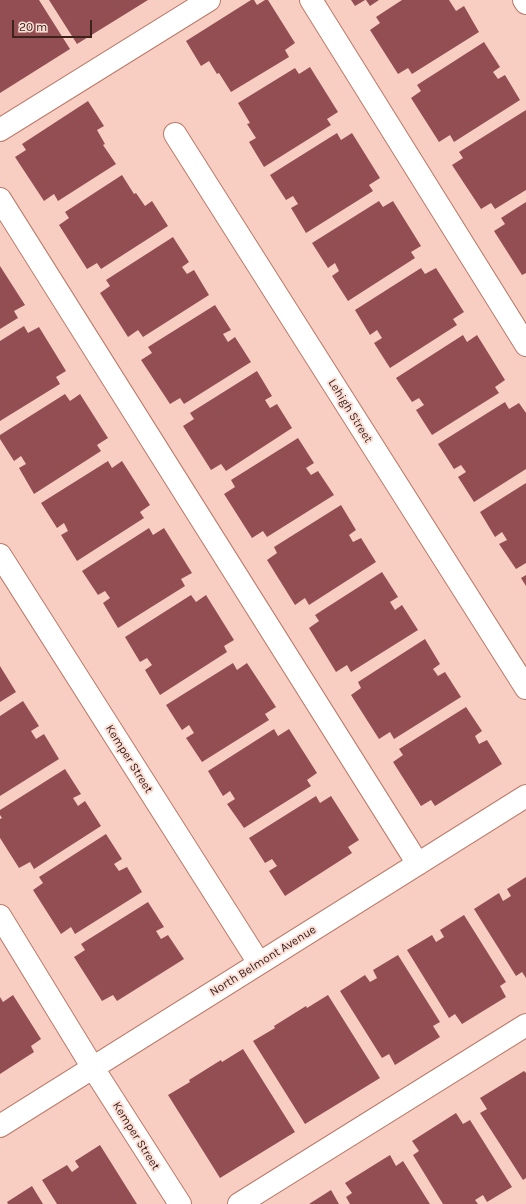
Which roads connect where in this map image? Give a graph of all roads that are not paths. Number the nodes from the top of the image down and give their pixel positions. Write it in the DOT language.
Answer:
graph roads {
  1 [pos="209,0"];
  2 [pos="311,0"];
  3 [pos="524,0"];
  4 [pos="526,3"];
  5 [pos="0,130"];
  6 [pos="175,134"];
  7 [pos="0,199"];
  8 [pos="526,344"];
  9 [pos="0,555"];
  10 [pos="526,688"];
  11 [pos="526,796"];
  12 [pos="418,864"];
  13 [pos="0,916"];
  14 [pos="259,964"];
  15 [pos="526,1025"];
  16 [pos="93,1068"];
  17 [pos="0,1126"];
  18 [pos="180,1204"];
  19 [pos="239,1204"];
  1 -- 5 [label="street"];
  2 -- 8 [label="street"];
  3 -- 4 [label="street"];
  6 -- 10 [label="street, Lehigh Street"];
  7 -- 12 [label="street"];
  9 -- 14 [label="street, Kemper Street"];
  11 -- 12 [label="street, North Belmont Avenue"];
  12 -- 14 [label="street, North Belmont Avenue"];
  13 -- 16 [label="street, Kemper Street"];
  14 -- 16 [label="street, North Belmont Avenue"];
  15 -- 19 [label="street"];
  16 -- 17 [label="street, North Belmont Avenue"];
  16 -- 18 [label="street, Kemper Street"];
}
